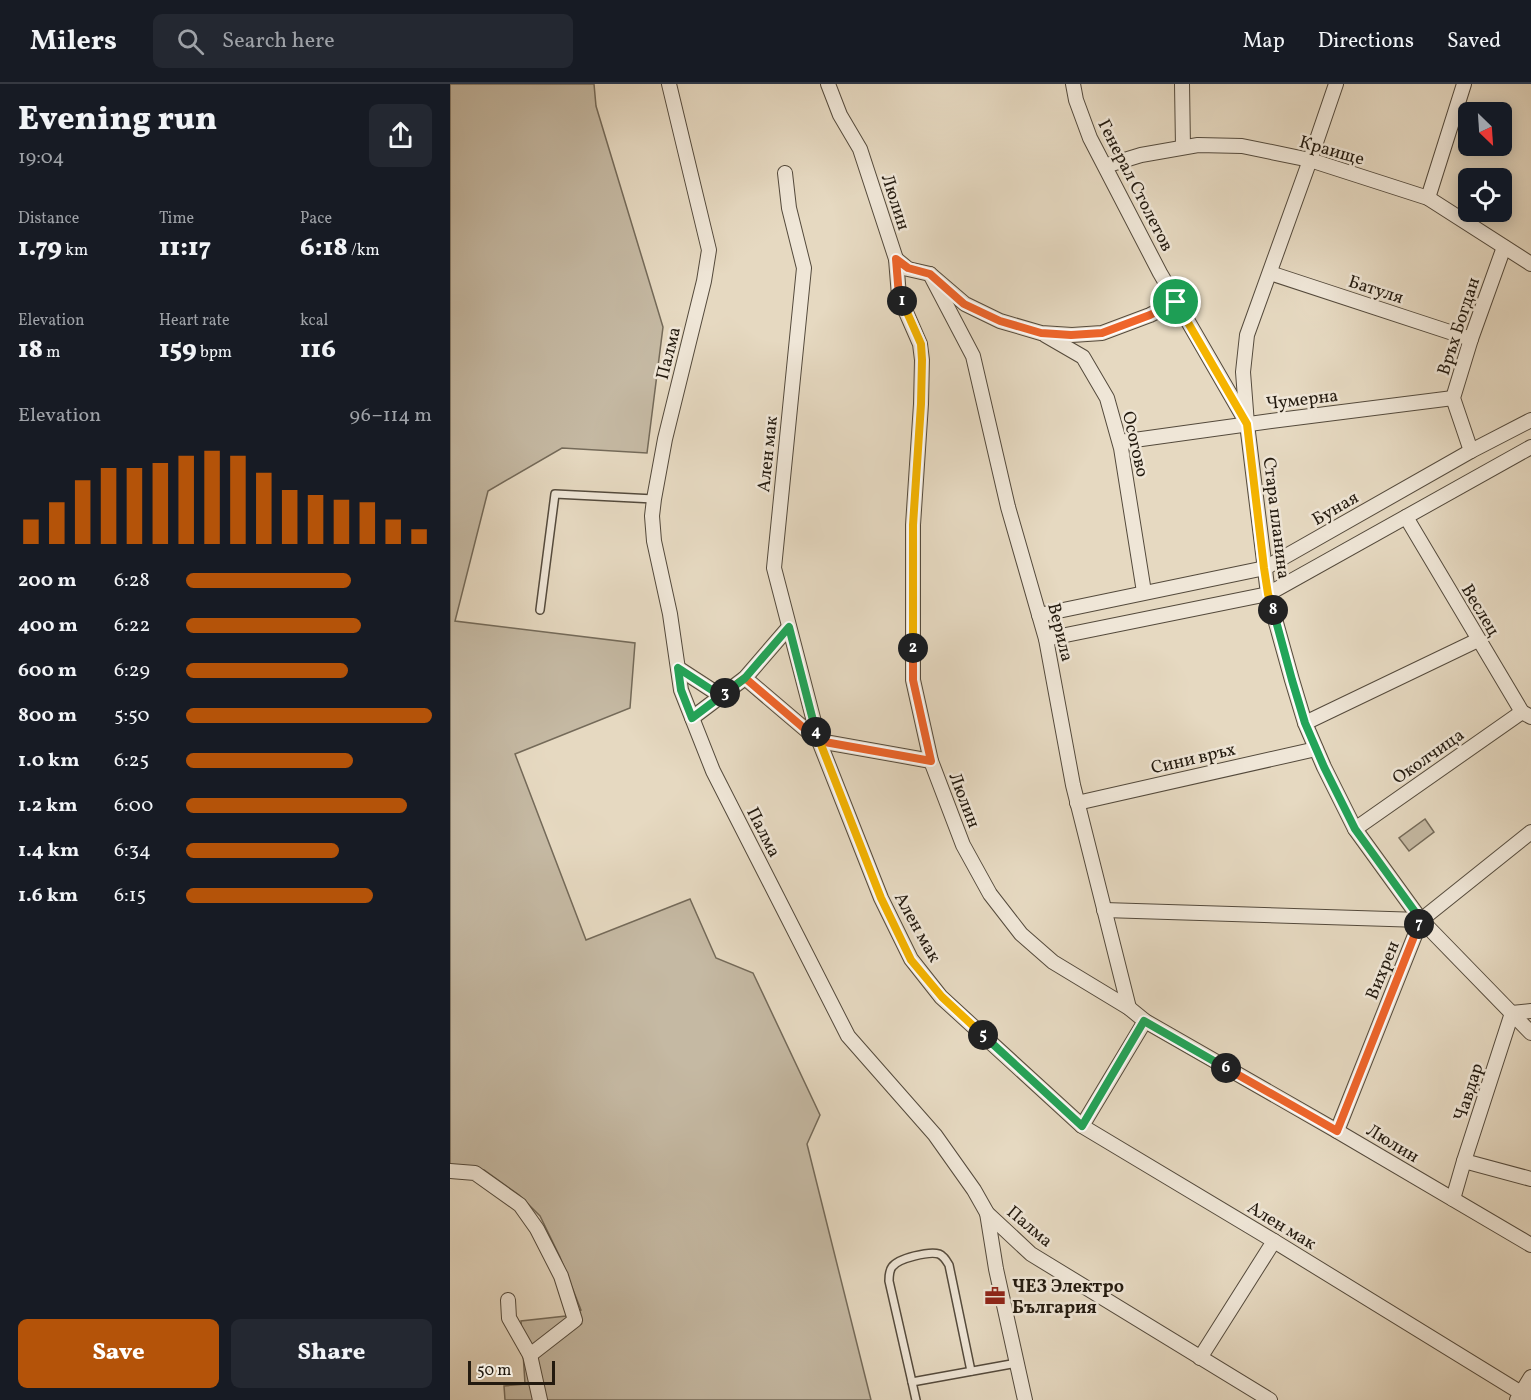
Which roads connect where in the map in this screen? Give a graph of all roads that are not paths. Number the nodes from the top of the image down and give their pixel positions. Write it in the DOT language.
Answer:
graph roads {
  1 [pos="669,84"];
  2 [pos="828,84"];
  3 [pos="1073,84"];
  4 [pos="1182,84"];
  5 [pos="1336,84"];
  6 [pos="1464,84"];
  7 [pos="1183,147"];
  8 [pos="1310,160"];
  9 [pos="1105,166"];
  10 [pos="785,173"];
  11 [pos="1428,198"];
  12 [pos="1504,247"];
  13 [pos="896,259"];
  14 [pos="1531,264"];
  15 [pos="1270,273"];
  16 [pos="930,274"];
  17 [pos="1176,302"];
  18 [pos="1041,333"];
  19 [pos="1471,339"];
  20 [pos="1453,398"];
  21 [pos="1531,420"];
  22 [pos="1247,424"];
  23 [pos="1120,442"];
  24 [pos="1531,447"];
  25 [pos="1471,451"];
  26 [pos="654,499"];
  27 [pos="1406,517"];
  28 [pos="1264,568"];
  29 [pos="1144,592"];
  30 [pos="1268,594"];
  31 [pos="540,610"];
  32 [pos="1039,615"];
  33 [pos="789,627"];
  34 [pos="1046,639"];
  35 [pos="1478,640"];
  36 [pos="678,668"];
  37 [pos="745,678"];
  38 [pos="721,696"];
  39 [pos="1526,715"];
  40 [pos="692,718"];
  41 [pos="1305,723"];
  42 [pos="819,741"];
  43 [pos="1316,749"];
  44 [pos="931,761"];
  45 [pos="1077,802"];
  46 [pos="1355,829"];
  47 [pos="1531,832"];
  48 [pos="1104,910"];
  49 [pos="1421,920"];
  50 [pos="1129,1008"];
  51 [pos="1531,1011"];
  52 [pos="1512,1013"];
  53 [pos="1144,1021"];
  54 [pos="1531,1033"];
  55 [pos="1082,1126"];
  56 [pos="1337,1131"];
  57 [pos="1464,1161"];
  58 [pos="450,1171"];
  59 [pos="1531,1179"];
  60 [pos="1453,1199"];
  61 [pos="987,1213"];
  62 [pos="1274,1241"];
  63 [pos="1531,1245"];
  64 [pos="508,1300"];
  65 [pos="530,1355"];
  66 [pos="1200,1358"];
  67 [pos="1017,1363"];
  68 [pos="971,1371"];
  69 [pos="1531,1377"];
  70 [pos="912,1382"];
  71 [pos="1242,1383"];
  72 [pos="1523,1397"];
  73 [pos="540,1400"];
  74 [pos="915,1400"];
  75 [pos="1025,1400"];
  76 [pos="1246,1400"];
  77 [pos="1269,1400"];
  1 -- 26 [label="street, Палма"];
  2 -- 13 [label="street, Люлин"];
  3 -- 9 [label="street, Генерал Столетов"];
  4 -- 7 [label="street"];
  5 -- 8 [label="street, Стара планина"];
  6 -- 11 [label="street"];
  7 -- 8 [label="street, Краище"];
  7 -- 9 [label="street, Краище"];
  8 -- 11 [label="street, Краище"];
  8 -- 15 [label="street, Стара планина"];
  9 -- 17 [label="street, Генерал Столетов"];
  10 -- 33 [label="street, Ален мак"];
  11 -- 12 [label="street, Краище"];
  12 -- 14 [label="street, Краище"];
  12 -- 19 [label="street, Връх Богдан"];
  13 -- 16 [label="street"];
  13 -- 44 [label="street, Люлин"];
  15 -- 19 [label="street, Батуля"];
  15 -- 22 [label="street, Стара планина"];
  16 -- 18 [label="street"];
  16 -- 32 [label="street, Верила"];
  17 -- 18 [label="street"];
  17 -- 22 [label="street, Генерал Столетов"];
  18 -- 23 [label="street, Осогово"];
  19 -- 20 [label="street, Връх Богдан"];
  20 -- 22 [label="street, Чумерна"];
  20 -- 25 [label="street, Връх Богдан"];
  21 -- 25 [label="street, Буная"];
  22 -- 23 [label="street, Чумерна"];
  22 -- 28 [label="street, Стара планина"];
  23 -- 29 [label="street, Осогово"];
  24 -- 27 [label="street"];
  25 -- 28 [label="street, Буная"];
  26 -- 31 [label="lane"];
  26 -- 36 [label="street, Палма"];
  27 -- 30 [label="street"];
  27 -- 35 [label="street, Веслец"];
  28 -- 29 [label="street, Буная"];
  28 -- 30 [label="street, Стара планина"];
  29 -- 32 [label="street, Буная"];
  30 -- 34 [label="street"];
  30 -- 41 [label="street, Стара планина"];
  32 -- 34 [label="street, Верила"];
  33 -- 37 [label="street"];
  33 -- 42 [label="street, Ален мак"];
  34 -- 45 [label="street, Верила"];
  35 -- 39 [label="street, Веслец"];
  35 -- 41 [label="street"];
  36 -- 38 [label="street"];
  36 -- 40 [label="street, Палма"];
  37 -- 38 [label="street"];
  37 -- 42 [label="street"];
  38 -- 40 [label="street"];
  39 -- 46 [label="street, Околчица"];
  40 -- 61 [label="street, Палма"];
  41 -- 43 [label="street, Стара планина"];
  42 -- 44 [label="street"];
  42 -- 55 [label="street, Ален мак"];
  43 -- 45 [label="street, Сини връх"];
  43 -- 46 [label="street, Стара планина"];
  44 -- 50 [label="street, Люлин"];
  45 -- 48 [label="street, Верила"];
  46 -- 49 [label="street, Стара планина"];
  47 -- 49 [label="street, Вихрен"];
  48 -- 49 [label="street"];
  48 -- 50 [label="street, Верила"];
  49 -- 52 [label="street, Стара планина"];
  49 -- 56 [label="street, Вихрен"];
  50 -- 53 [label="street, Люлин"];
  51 -- 52 [label="street"];
  52 -- 54 [label="street, Стара планина"];
  52 -- 57 [label="street, Чавдар"];
  53 -- 55 [label="street"];
  53 -- 56 [label="street, Люлин"];
  55 -- 62 [label="street, Ален мак"];
  56 -- 60 [label="street, Люлин"];
  57 -- 59 [label="street"];
  57 -- 60 [label="street, Чавдар"];
  58 -- 65 [label="street"];
  60 -- 63 [label="street, Люлин"];
  61 -- 66 [label="street, Палма"];
  61 -- 67 [label="street"];
  62 -- 66 [label="street"];
  62 -- 72 [label="street, Ален мак"];
  64 -- 65 [label="street"];
  65 -- 73 [label="street"];
  66 -- 71 [label="street, Палма"];
  67 -- 68 [label="lane"];
  67 -- 75 [label="street"];
  68 -- 70 [label="lane"];
  68 -- 70 [label="lane"];
  69 -- 72 [label="street"];
  70 -- 74 [label="lane"];
  71 -- 76 [label="street"];
  71 -- 77 [label="street, Палма"];
}
